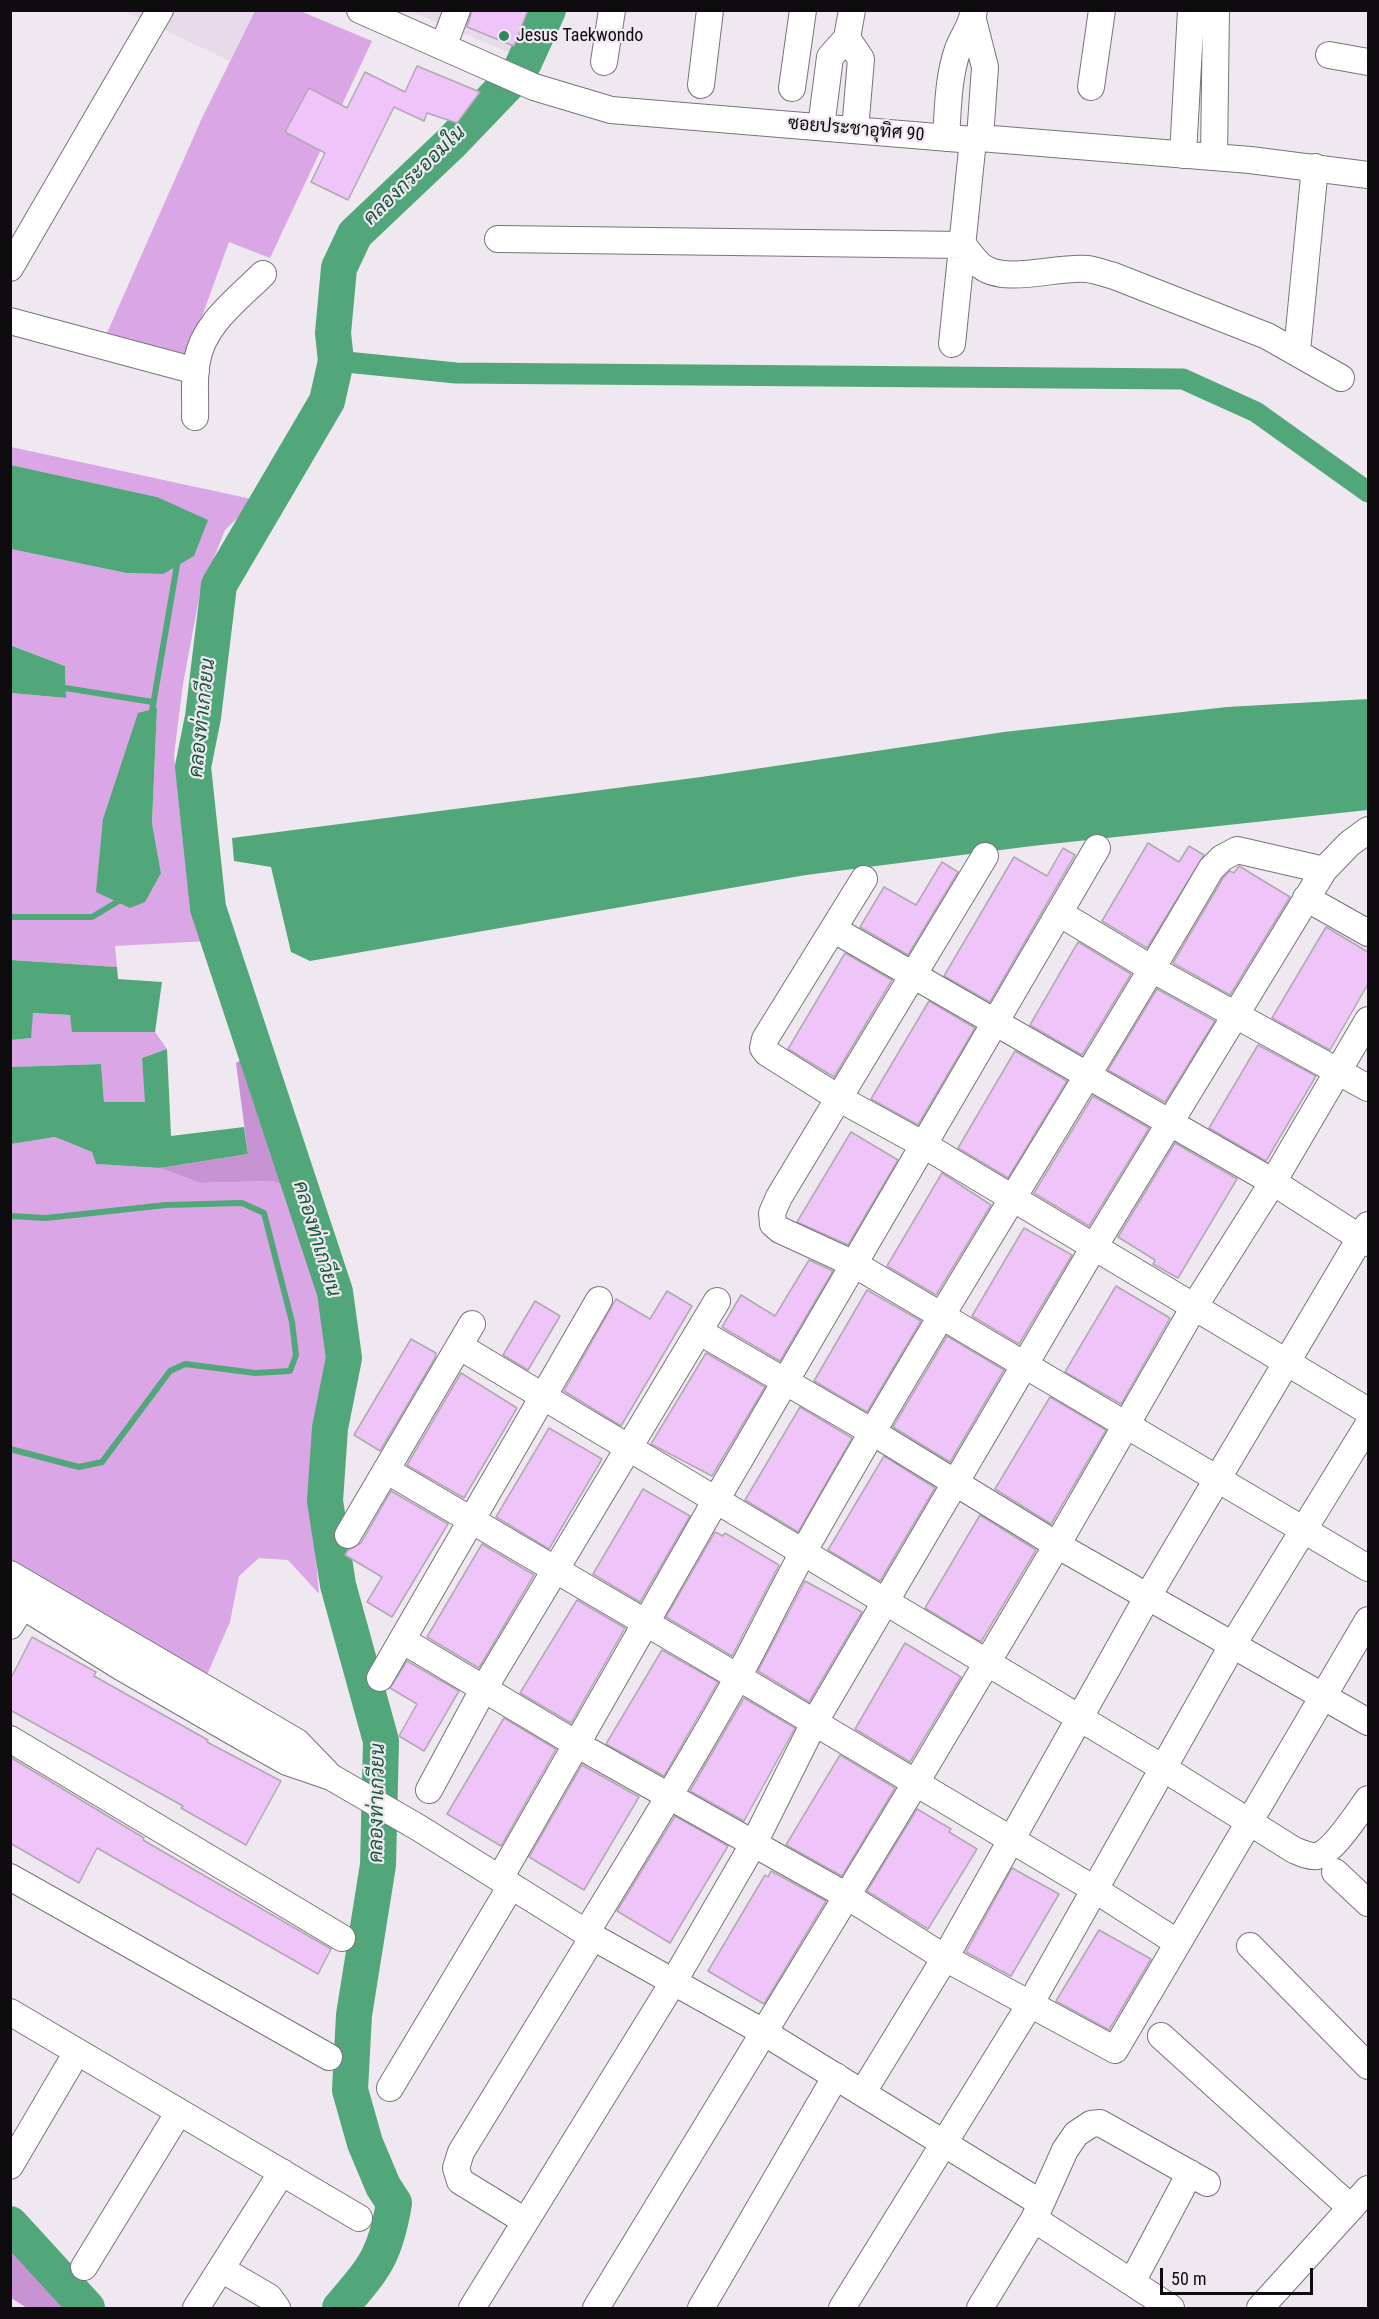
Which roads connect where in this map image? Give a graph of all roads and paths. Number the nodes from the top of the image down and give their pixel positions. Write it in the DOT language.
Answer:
graph roads {
  1 [pos="160,10"];
  2 [pos="360,10"];
  3 [pos="457,10"];
  4 [pos="612,10"];
  5 [pos="710,10"];
  6 [pos="803,10"];
  7 [pos="852,10"];
  8 [pos="1102,10"];
  9 [pos="974,15"];
  10 [pos="1190,15"];
  11 [pos="1216,15"];
  12 [pos="847,38"];
  13 [pos="443,47"];
  14 [pos="1329,55"];
  15 [pos="604,62"];
  16 [pos="1368,62"];
  17 [pos="701,85"];
  18 [pos="1091,87"];
  19 [pos="792,88"];
  20 [pos="821,127"];
  21 [pos="855,130"];
  22 [pos="946,138"];
  23 [pos="977,139"];
  24 [pos="1183,154"];
  25 [pos="1214,157"];
  26 [pos="1314,167"];
  27 [pos="1368,175"];
  28 [pos="498,239"];
  29 [pos="963,245"];
  30 [pos="10,268"];
  31 [pos="263,274"];
  32 [pos="10,321"];
  33 [pos="952,344"];
  34 [pos="1297,351"];
  35 [pos="196,371"];
  36 [pos="1341,378"];
  37 [pos="195,417"];
  38 [pos="1368,830"];
  39 [pos="1097,848"];
  40 [pos="985,856"];
  41 [pos="1324,870"];
  42 [pos="864,879"];
  43 [pos="1306,898"];
  44 [pos="1059,913"];
  45 [pos="833,929"];
  46 [pos="1368,933"];
  47 [pos="1152,969"];
  48 [pos="912,975"];
  49 [pos="1236,1016"];
  50 [pos="1368,1020"];
  51 [pos="997,1022"];
  52 [pos="1339,1070"];
  53 [pos="1085,1077"];
  54 [pos="1368,1088"];
  55 [pos="840,1099"];
  56 [pos="1170,1123"];
  57 [pos="924,1145"];
  58 [pos="1273,1182"];
  59 [pos="1011,1197"];
  60 [pos="1366,1235"];
  61 [pos="1094,1247"];
  62 [pos="854,1264"];
  63 [pos="599,1300"];
  64 [pos="717,1301"];
  65 [pos="1194,1307"];
  66 [pos="942,1316"];
  67 [pos="472,1324"];
  68 [pos="700,1332"];
  69 [pos="459,1346"];
  70 [pos="1287,1362"];
  71 [pos="1025,1365"];
  72 [pos="786,1381"];
  73 [pos="542,1398"];
  74 [pos="1368,1411"];
  75 [pos="1125,1424"];
  76 [pos="1368,1425"];
  77 [pos="874,1433"];
  78 [pos="630,1448"];
  79 [pos="386,1470"];
  80 [pos="1218,1478"];
  81 [pos="954,1483"];
  82 [pos="716,1500"];
  83 [pos="471,1521"];
  84 [pos="1304,1530"];
  85 [pos="348,1535"];
  86 [pos="1057,1545"];
  87 [pos="804,1552"];
  88 [pos="1368,1568"];
  89 [pos="555,1570"];
  90 [pos="16,1594"];
  91 [pos="1148,1596"];
  92 [pos="885,1601"];
  93 [pos="1368,1620"];
  94 [pos="647,1625"];
  95 [pos="402,1640"];
  96 [pos="1232,1646"];
  97 [pos="985,1663"];
  98 [pos="738,1677"];
  99 [pos="380,1678"];
  100 [pos="483,1690"];
  101 [pos="1323,1696"];
  102 [pos="1078,1719"];
  103 [pos="1368,1722"];
  104 [pos="814,1723"];
  105 [pos="10,1739"];
  106 [pos="578,1745"];
  107 [pos="1163,1768"];
  108 [pos="915,1784"];
  109 [pos="429,1790"];
  110 [pos="670,1796"];
  111 [pos="1368,1799"];
  112 [pos="1251,1822"];
  113 [pos="1012,1842"];
  114 [pos="754,1843"];
  115 [pos="1335,1872"];
  116 [pos="10,1877"];
  117 [pos="506,1882"];
  118 [pos="1094,1889"];
  119 [pos="847,1896"];
  120 [pos="1368,1903"];
  121 [pos="590,1935"];
  122 [pos="342,1938"];
  123 [pos="1178,1943"];
  124 [pos="1250,1946"];
  125 [pos="945,1958"];
  126 [pos="674,1981"];
  127 [pos="1029,2006"];
  128 [pos="10,2012"];
  129 [pos="765,2033"];
  130 [pos="1161,2036"];
  131 [pos="77,2052"];
  132 [pos="329,2057"];
  133 [pos="1368,2066"];
  134 [pos="836,2076"];
  135 [pos="390,2088"];
  136 [pos="862,2092"];
  137 [pos="179,2112"];
  138 [pos="945,2141"];
  139 [pos="10,2166"];
  140 [pos="282,2172"];
  141 [pos="1363,2199"];
  142 [pos="1037,2210"];
  143 [pos="359,2218"];
  144 [pos="525,2221"];
  145 [pos="84,2267"];
  146 [pos="221,2269"];
  147 [pos="1132,2282"];
  148 [pos="196,2308"];
  149 [pos="277,2308"];
  150 [pos="472,2308"];
  151 [pos="596,2308"];
  152 [pos="701,2308"];
  153 [pos="842,2308"];
  154 [pos="980,2308"];
  155 [pos="1172,2308"];
  156 [pos="1260,2308"];
  1 -- 30 [label="street"];
  2 -- 13 [label="street, ซอยประชาอุทิศ 90"];
  3 -- 13 [label="street"];
  4 -- 15 [label="street"];
  5 -- 17 [label="street"];
  6 -- 19 [label="street"];
  7 -- 12 [label="street"];
  8 -- 18 [label="street"];
  9 -- 22 [label="street"];
  9 -- 23 [label="street"];
  10 -- 11 [label="street"];
  10 -- 24 [label="street"];
  11 -- 25 [label="street"];
  12 -- 20 [label="street"];
  12 -- 21 [label="street"];
  13 -- 20 [label="street, ซอยประชาอุทิศ 90"];
  14 -- 16 [label="street"];
  20 -- 21 [label="street, ซอยประชาอุทิศ 90"];
  21 -- 22 [label="street, ซอยประชาอุทิศ 90"];
  22 -- 23 [label="street, ซอยประชาอุทิศ 90"];
  23 -- 24 [label="street, ซอยประชาอุทิศ 90"];
  23 -- 29 [label="street"];
  24 -- 25 [label="street, ซอยประชาอุทิศ 90"];
  25 -- 26 [label="street, ซอยประชาอุทิศ 90"];
  26 -- 27 [label="street, ซอยประชาอุทิศ 90"];
  26 -- 34 [label="street"];
  28 -- 29 [label="street"];
  29 -- 33 [label="street"];
  29 -- 34 [label="street"];
  31 -- 35 [label="street"];
  32 -- 35 [label="street"];
  34 -- 36 [label="street"];
  35 -- 37 [label="street"];
  38 -- 41 [label="street"];
  39 -- 44 [label="street"];
  40 -- 48 [label="street"];
  41 -- 43 [label="street"];
  41 -- 47 [label="street"];
  42 -- 45 [label="street"];
  43 -- 46 [label="street"];
  43 -- 49 [label="street"];
  44 -- 47 [label="street"];
  44 -- 51 [label="street"];
  45 -- 48 [label="street"];
  45 -- 55 [label="street"];
  47 -- 49 [label="street"];
  47 -- 53 [label="street"];
  48 -- 51 [label="street"];
  48 -- 55 [label="street"];
  49 -- 52 [label="street"];
  49 -- 56 [label="street"];
  50 -- 52 [label="street"];
  51 -- 53 [label="street"];
  51 -- 57 [label="street"];
  52 -- 54 [label="street"];
  52 -- 58 [label="street"];
  53 -- 56 [label="street"];
  53 -- 59 [label="street"];
  55 -- 57 [label="street"];
  55 -- 62 [label="street"];
  56 -- 58 [label="street"];
  56 -- 61 [label="street"];
  57 -- 59 [label="street"];
  57 -- 62 [label="street"];
  58 -- 60 [label="street"];
  58 -- 65 [label="street"];
  59 -- 61 [label="street"];
  59 -- 66 [label="street"];
  60 -- 70 [label="street"];
  61 -- 65 [label="street"];
  61 -- 71 [label="street"];
  62 -- 66 [label="street"];
  62 -- 72 [label="street"];
  63 -- 73 [label="street"];
  64 -- 68 [label="street"];
  65 -- 70 [label="street"];
  65 -- 75 [label="street"];
  66 -- 71 [label="street"];
  66 -- 77 [label="street"];
  67 -- 69 [label="street"];
  68 -- 72 [label="street"];
  68 -- 78 [label="street"];
  69 -- 73 [label="street"];
  69 -- 79 [label="street"];
  70 -- 74 [label="street"];
  70 -- 80 [label="street"];
  71 -- 75 [label="street"];
  71 -- 81 [label="street"];
  72 -- 77 [label="street"];
  72 -- 82 [label="street"];
  73 -- 78 [label="street"];
  73 -- 83 [label="street"];
  75 -- 80 [label="street"];
  75 -- 86 [label="street"];
  76 -- 84 [label="street"];
  77 -- 81 [label="street"];
  77 -- 87 [label="street"];
  78 -- 82 [label="street"];
  78 -- 89 [label="street"];
  79 -- 83 [label="street"];
  79 -- 85 [label="street"];
  80 -- 84 [label="street"];
  80 -- 91 [label="street"];
  81 -- 86 [label="street"];
  81 -- 92 [label="street"];
  82 -- 87 [label="street"];
  82 -- 94 [label="street"];
  83 -- 89 [label="street"];
  83 -- 95 [label="street"];
  84 -- 88 [label="street"];
  84 -- 96 [label="street"];
  86 -- 91 [label="street"];
  86 -- 97 [label="street"];
  87 -- 92 [label="street"];
  87 -- 98 [label="street"];
  89 -- 94 [label="street"];
  89 -- 100 [label="street"];
  90 -- 117 [label="street"];
  91 -- 96 [label="street"];
  91 -- 102 [label="street"];
  92 -- 97 [label="street"];
  92 -- 104 [label="street"];
  93 -- 101 [label="street"];
  94 -- 98 [label="street"];
  94 -- 106 [label="street"];
  95 -- 99 [label="street"];
  95 -- 100 [label="street"];
  96 -- 101 [label="street"];
  96 -- 107 [label="street"];
  97 -- 102 [label="street"];
  97 -- 108 [label="street"];
  98 -- 104 [label="street"];
  98 -- 110 [label="street"];
  100 -- 106 [label="street"];
  100 -- 109 [label="street"];
  101 -- 103 [label="street"];
  101 -- 112 [label="street"];
  102 -- 107 [label="street"];
  102 -- 113 [label="street"];
  104 -- 108 [label="street"];
  104 -- 114 [label="street"];
  105 -- 122 [label="street"];
  106 -- 110 [label="street"];
  106 -- 117 [label="street"];
  107 -- 112 [label="street"];
  107 -- 118 [label="street"];
  108 -- 113 [label="street"];
  108 -- 119 [label="street"];
  110 -- 114 [label="street"];
  110 -- 121 [label="street"];
  111 -- 112 [label="street"];
  112 -- 123 [label="street"];
  113 -- 118 [label="street"];
  113 -- 125 [label="street"];
  114 -- 119 [label="street"];
  114 -- 126 [label="street"];
  115 -- 120 [label="street"];
  116 -- 132 [label="street"];
  117 -- 121 [label="street"];
  117 -- 135 [label="street"];
  118 -- 123 [label="street"];
  118 -- 127 [label="street"];
  119 -- 125 [label="street"];
  119 -- 129 [label="street"];
  121 -- 126 [label="street"];
  121 -- 144 [label="street"];
  123 -- 127 [label="street"];
  124 -- 133 [label="street"];
  125 -- 127 [label="street"];
  125 -- 136 [label="street"];
  126 -- 129 [label="street"];
  126 -- 144 [label="street"];
  127 -- 138 [label="street"];
  128 -- 131 [label="street"];
  129 -- 134 [label="street"];
  129 -- 151 [label="street"];
  130 -- 141 [label="street"];
  131 -- 137 [label="street"];
  131 -- 139 [label="street"];
  134 -- 136 [label="street"];
  134 -- 152 [label="street"];
  136 -- 138 [label="street"];
  137 -- 140 [label="street"];
  137 -- 145 [label="street"];
  138 -- 142 [label="street"];
  138 -- 153 [label="street"];
  140 -- 143 [label="street"];
  140 -- 146 [label="street"];
  141 -- 156 [label="street"];
  142 -- 147 [label="street"];
  142 -- 147 [label="street"];
  142 -- 154 [label="street"];
  144 -- 150 [label="street"];
  146 -- 148 [label="street"];
  146 -- 149 [label="street"];
  147 -- 155 [label="street"];
}
